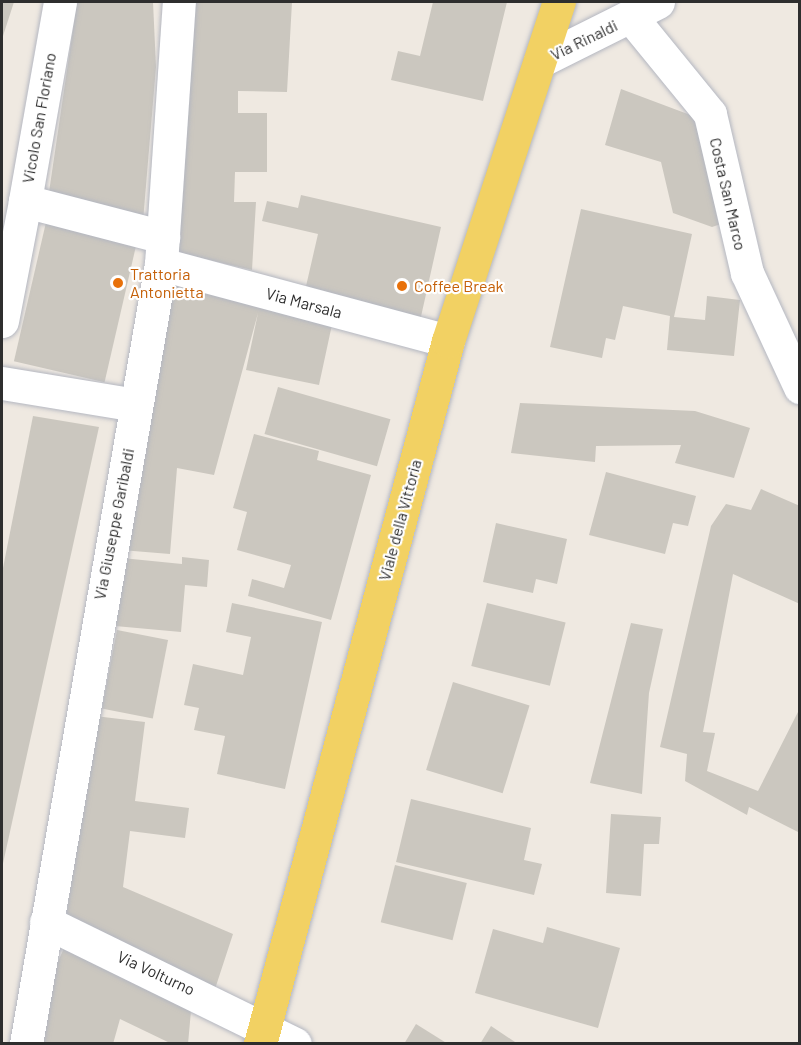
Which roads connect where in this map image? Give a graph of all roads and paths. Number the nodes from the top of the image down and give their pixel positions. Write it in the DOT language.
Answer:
graph roads {
  1 [pos="60,2"];
  2 [pos="179,2"];
  3 [pos="559,2"];
  4 [pos="645,9"];
  5 [pos="540,61"];
  6 [pos="25,201"];
  7 [pos="171,258"];
  8 [pos="2,321"];
  9 [pos="448,341"];
  10 [pos="2,383"];
  11 [pos="800,387"];
  12 [pos="136,405"];
  13 [pos="46,922"];
  14 [pos="262,1034"];
  15 [pos="26,1044"];
  16 [pos="295,1044"];
  1 -- 6 [label="street, Vicolo San Floriano"];
  2 -- 7 [label="street, Via Giuseppe Garibaldi"];
  3 -- 5 [label="main road, Viale della Vittoria"];
  4 -- 5 [label="street, Via Rinaldi"];
  4 -- 11 [label="street, Costa San Marco"];
  5 -- 9 [label="main road, Viale della Vittoria"];
  6 -- 7 [label="street, Vicolo San Floriano"];
  6 -- 8 [label="street"];
  7 -- 9 [label="street, Via Marsala"];
  7 -- 12 [label="street, Via Giuseppe Garibaldi"];
  9 -- 14 [label="main road, Viale della Vittoria"];
  10 -- 12 [label="street"];
  12 -- 13 [label="street, Via Giuseppe Garibaldi"];
  13 -- 14 [label="street, Via Volturno"];
  13 -- 15 [label="street, Via Giuseppe Garibaldi"];
  14 -- 16 [label="street, Via Volturno"];
}
